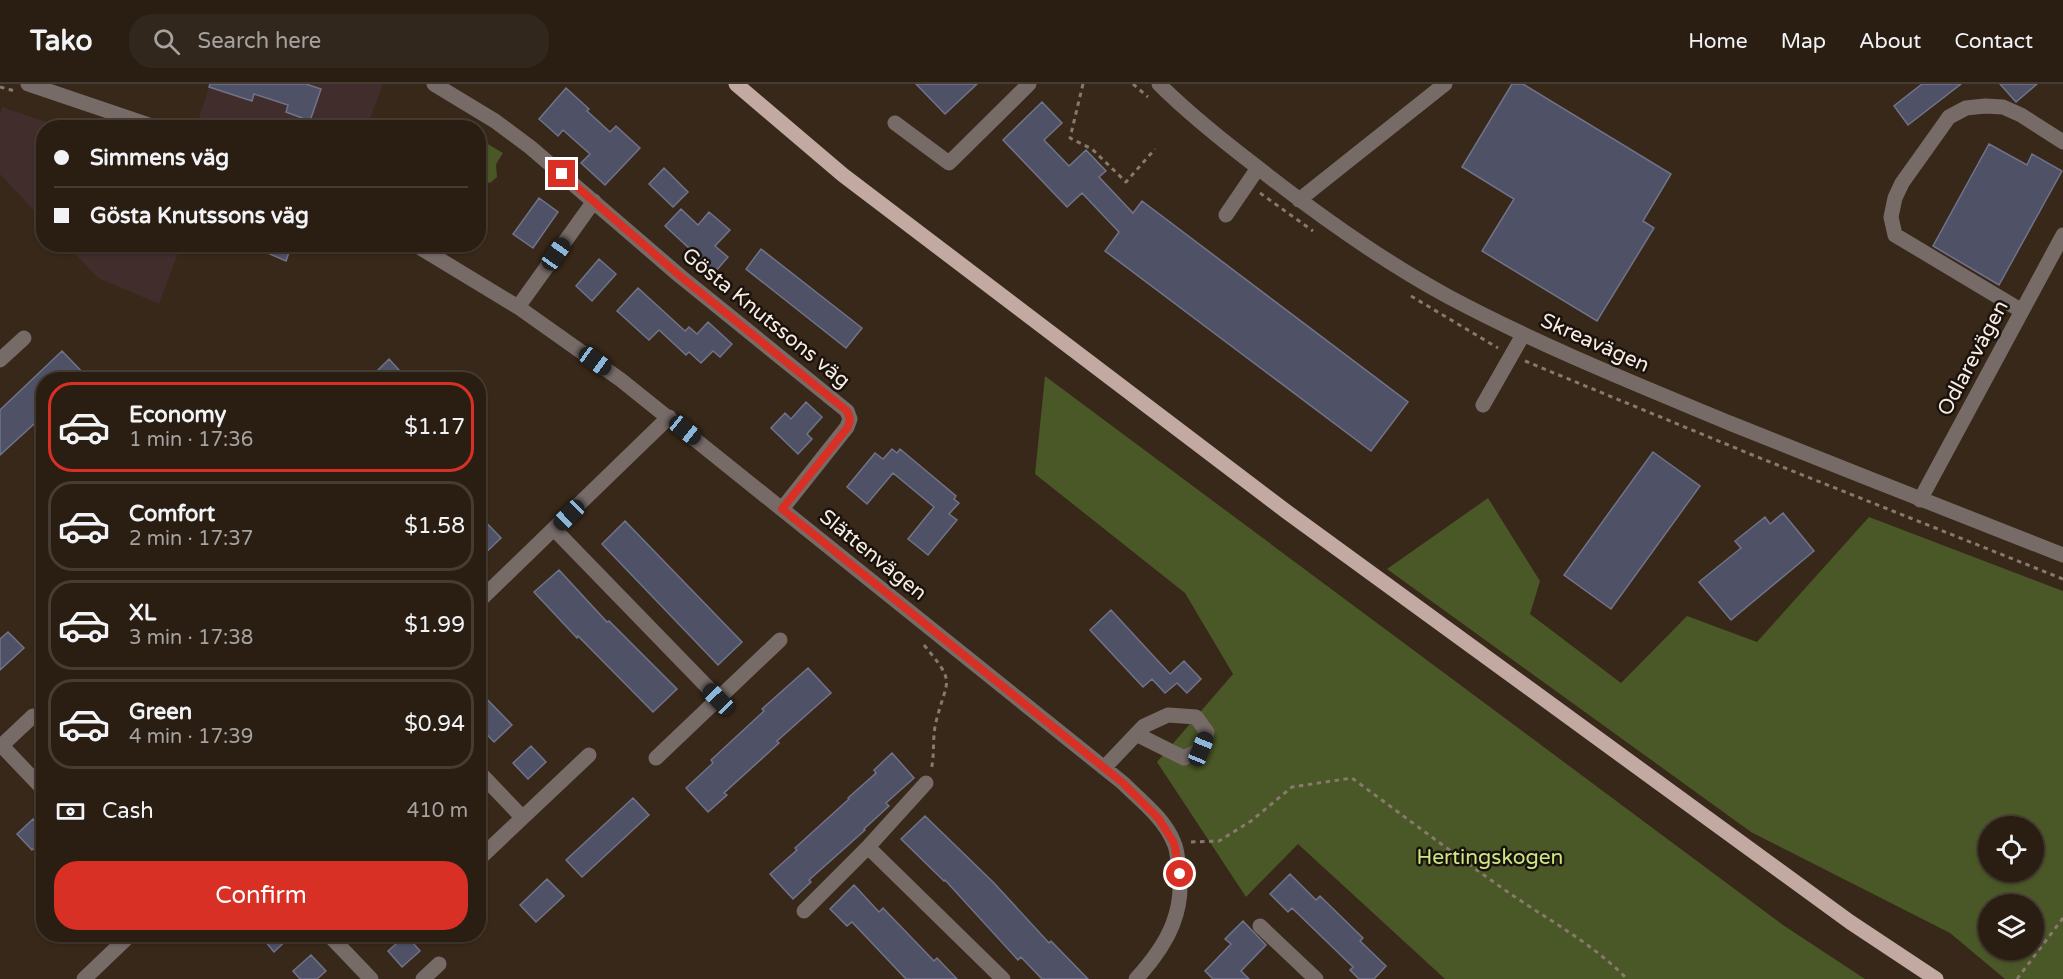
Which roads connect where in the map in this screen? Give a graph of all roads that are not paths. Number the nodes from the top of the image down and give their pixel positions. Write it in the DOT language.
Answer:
graph roads {
  1 [pos="28,84"];
  2 [pos="434,84"];
  3 [pos="736,84"];
  4 [pos="1029,84"];
  5 [pos="1158,84"];
  6 [pos="1445,84"];
  7 [pos="134,120"];
  8 [pos="895,123"];
  9 [pos="2063,142"];
  10 [pos="1258,168"];
  11 [pos="594,201"];
  12 [pos="1299,201"];
  13 [pos="1226,215"];
  14 [pos="2063,235"];
  15 [pos="427,252"];
  16 [pos="518,307"];
  17 [pos="2022,311"];
  18 [pos="1523,335"];
  19 [pos="24,338"];
  20 [pos="0,360"];
  21 [pos="1483,405"];
  22 [pos="669,417"];
  23 [pos="1920,500"];
  24 [pos="782,509"];
  25 [pos="554,529"];
  26 [pos="2063,555"];
  27 [pos="486,592"];
  28 [pos="780,640"];
  29 [pos="718,699"];
  30 [pos="33,716"];
  31 [pos="1136,734"];
  32 [pos="1,746"];
  33 [pos="589,754"];
  34 [pos="656,759"];
  35 [pos="1104,768"];
  36 [pos="486,779"];
  37 [pos="36,782"];
  38 [pos="926,783"];
  39 [pos="522,817"];
  40 [pos="867,846"];
  41 [pos="486,852"];
  42 [pos="804,911"];
  43 [pos="1260,926"];
  44 [pos="123,942"];
  45 [pos="336,942"];
  46 [pos="439,964"];
  47 [pos="1305,976"];
  48 [pos="84,979"];
  49 [pos="371,979"];
  50 [pos="423,979"];
  51 [pos="1003,979"];
  52 [pos="1136,979"];
  53 [pos="1936,979"];
  1 -- 7 [label="street"];
  2 -- 11 [label="street, Gösta Knutssons väg"];
  3 -- 53 [label="main road"];
  4 -- 8 [label="street"];
  5 -- 10 [label="street, Skreavägen"];
  6 -- 12 [label="street"];
  9 -- 17 [label="street"];
  10 -- 12 [label="street, Skreavägen"];
  10 -- 13 [label="street"];
  11 -- 16 [label="street"];
  11 -- 24 [label="street, Gösta Knutssons väg"];
  12 -- 18 [label="street, Skreavägen"];
  14 -- 17 [label="street, Odlarevägen"];
  15 -- 16 [label="street, Slättenvägen"];
  16 -- 22 [label="street, Slättenvägen"];
  17 -- 23 [label="street, Odlarevägen"];
  18 -- 21 [label="street"];
  18 -- 23 [label="street, Skreavägen"];
  19 -- 20 [label="street"];
  22 -- 24 [label="street, Slättenvägen"];
  22 -- 25 [label="street"];
  23 -- 26 [label="street, Skreavägen"];
  24 -- 35 [label="street, Slättenvägen"];
  25 -- 27 [label="street"];
  25 -- 29 [label="street"];
  28 -- 29 [label="street"];
  29 -- 34 [label="street"];
  30 -- 32 [label="street"];
  31 -- 35 [label="street"];
  32 -- 37 [label="street"];
  33 -- 39 [label="street"];
  35 -- 52 [label="street, Slättenvägen"];
  36 -- 39 [label="street"];
  38 -- 40 [label="street"];
  39 -- 41 [label="street"];
  40 -- 42 [label="street"];
  40 -- 51 [label="street"];
  43 -- 47 [label="street"];
  44 -- 48 [label="street"];
  45 -- 49 [label="street"];
  46 -- 50 [label="street"];
}
